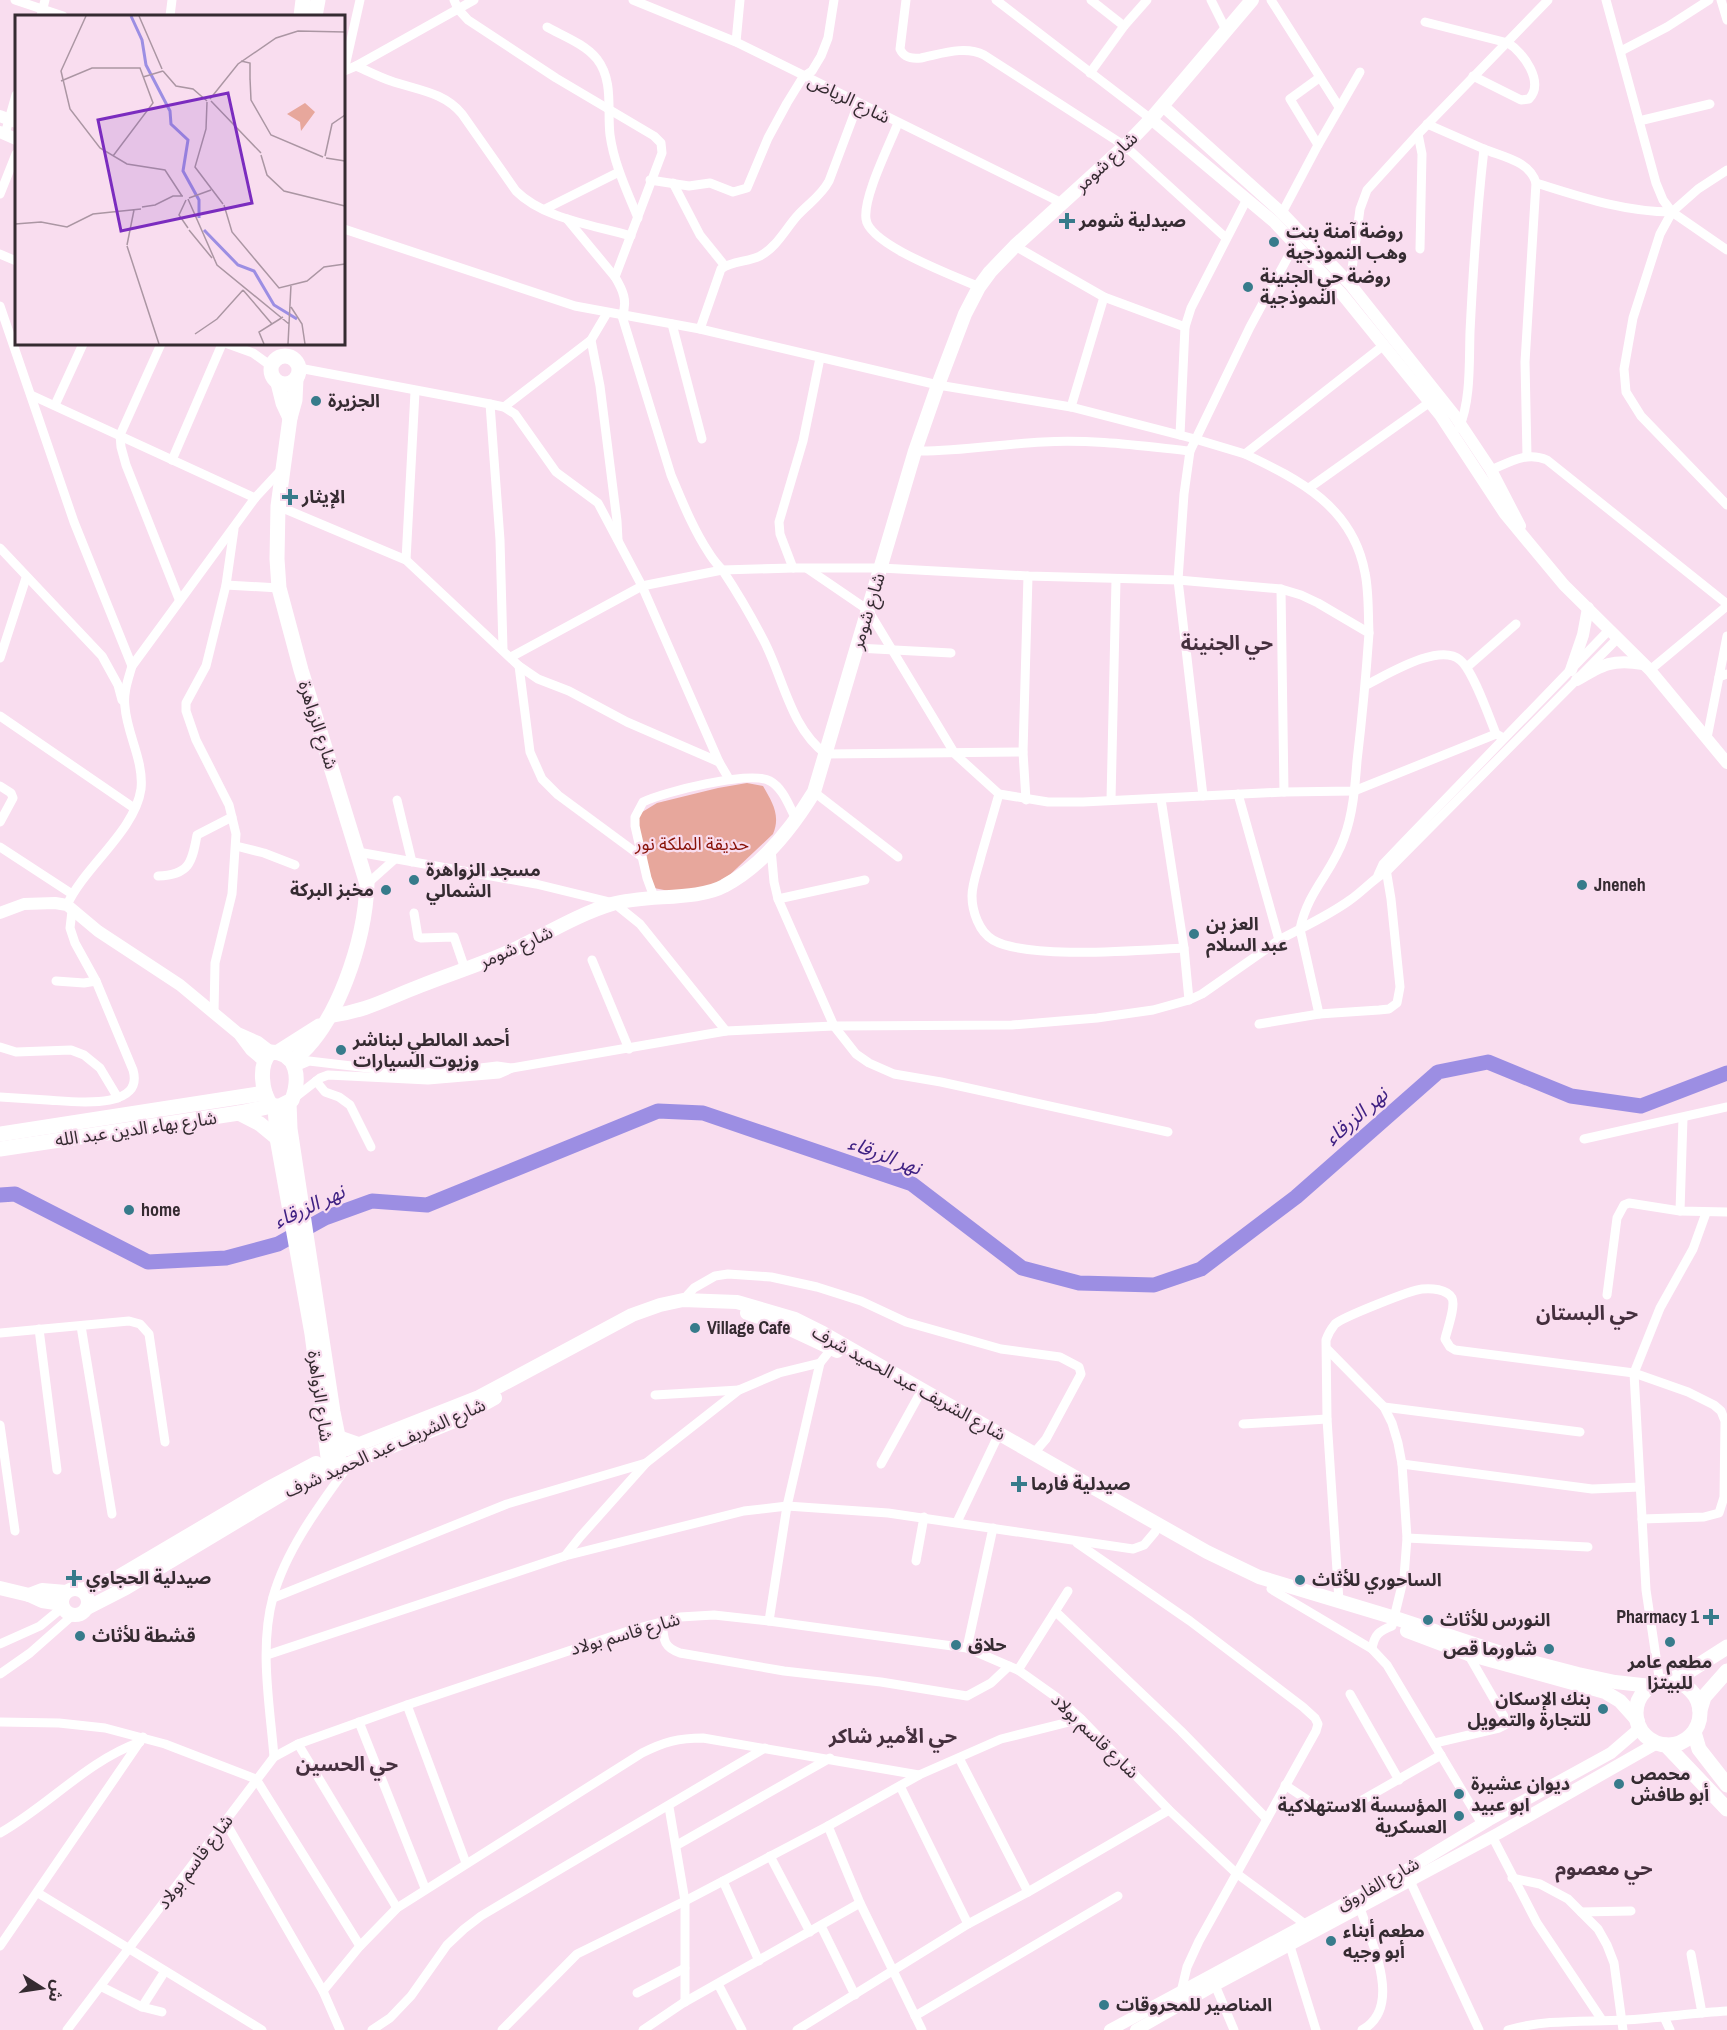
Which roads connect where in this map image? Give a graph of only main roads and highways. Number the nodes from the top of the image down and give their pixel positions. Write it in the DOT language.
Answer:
graph roads {
  1 [pos="303,0"];
  2 [pos="318,0"];
  3 [pos="1252,0"];
  4 [pos="301,15"];
  5 [pos="315,15"];
  6 [pos="293,345"];
  7 [pos="274,356"];
  8 [pos="297,369"];
  9 [pos="278,383"];
  10 [pos="290,418"];
  11 [pos="327,1019"];
  12 [pos="271,1055"];
  13 [pos="293,1064"];
  14 [pos="278,1101"];
  15 [pos="239,1113"];
  16 [pos="0,1134"];
  17 [pos="277,1138"];
  18 [pos="0,1149"];
  19 [pos="293,1186"];
  20 [pos="317,1333"];
  21 [pos="450,1416"];
  22 [pos="357,1444"];
  23 [pos="336,1456"];
  24 [pos="301,1483"];
  25 [pos="0,1588"];
  26 [pos="81,1590"];
  27 [pos="66,1605"];
  28 [pos="87,1608"];
  29 [pos="1393,1622"];
  30 [pos="1727,1647"];
  31 [pos="1727,1671"];
  32 [pos="1659,1683"];
  33 [pos="1700,1710"];
  34 [pos="1639,1725"];
  35 [pos="1694,1732"];
  36 [pos="1661,1744"];
  37 [pos="1727,1785"];
  38 [pos="1727,1809"];
  1 -- 4 [label="main road"];
  2 -- 5 [label="main road"];
  3 -- 11 [label="main road, شارع شومر"];
  6 -- 8 [label="main road, شارع الزواهرة"];
  7 -- 8 [label="main road"];
  7 -- 9 [label="main road"];
  8 -- 9 [label="main road"];
  8 -- 10 [label="main road, شارع الزواهرة"];
  9 -- 10 [label="main road, شارع الزواهرة"];
  10 -- 11 [label="main road, شارع الزواهرة"];
  11 -- 12 [label="main road"];
  11 -- 13 [label="main road, شارع الزواهرة"];
  12 -- 13 [label="main road"];
  12 -- 14 [label="main road"];
  13 -- 14 [label="main road"];
  14 -- 15 [label="main road, شارع بهاء الدين عبد الله"];
  14 -- 16 [label="main road, شارع بهاء الدين عبد الله"];
  14 -- 17 [label="main road"];
  14 -- 19 [label="main road"];
  15 -- 17 [label="main road"];
  15 -- 18 [label="main road, شارع بهاء الدين عبد الله"];
  17 -- 19 [label="main road"];
  19 -- 20 [label="main road"];
  20 -- 23 [label="main road, شارع الزواهرة"];
  20 -- 23 [label="main road, شارع الزواهرة"];
  21 -- 22 [label="main road, شارع الشريف عبد الحميد شرف"];
  21 -- 23 [label="main road, شارع الشريف عبد الحميد شرف"];
  21 -- 29 [label="main road, شارع الشريف عبد الحميد شرف"];
  21 -- 29 [label="main road, شارع الشريف عبد الحميد شرف"];
  22 -- 23 [label="main road"];
  23 -- 24 [label="main road, شارع الشريف عبد الحميد شرف"];
  23 -- 24 [label="main road"];
  23 -- 26 [label="main road, شارع الشريف عبد الحميد شرف"];
  24 -- 28 [label="main road, شارع الشريف عبد الحميد شرف"];
  25 -- 27 [label="main road"];
  26 -- 27 [label="main road"];
  26 -- 28 [label="main road"];
  27 -- 28 [label="main road"];
  29 -- 32 [label="main road, شارع الشريف عبد الحميد شرف"];
  29 -- 34 [label="main road, شارع الشريف عبد الحميد شرف"];
  30 -- 32 [label="main road"];
  31 -- 33 [label="main road"];
  32 -- 33 [label="main road"];
  32 -- 34 [label="main road"];
  33 -- 35 [label="main road"];
  34 -- 36 [label="main road"];
  35 -- 36 [label="main road"];
  35 -- 37 [label="main road"];
  36 -- 38 [label="main road"];
}
